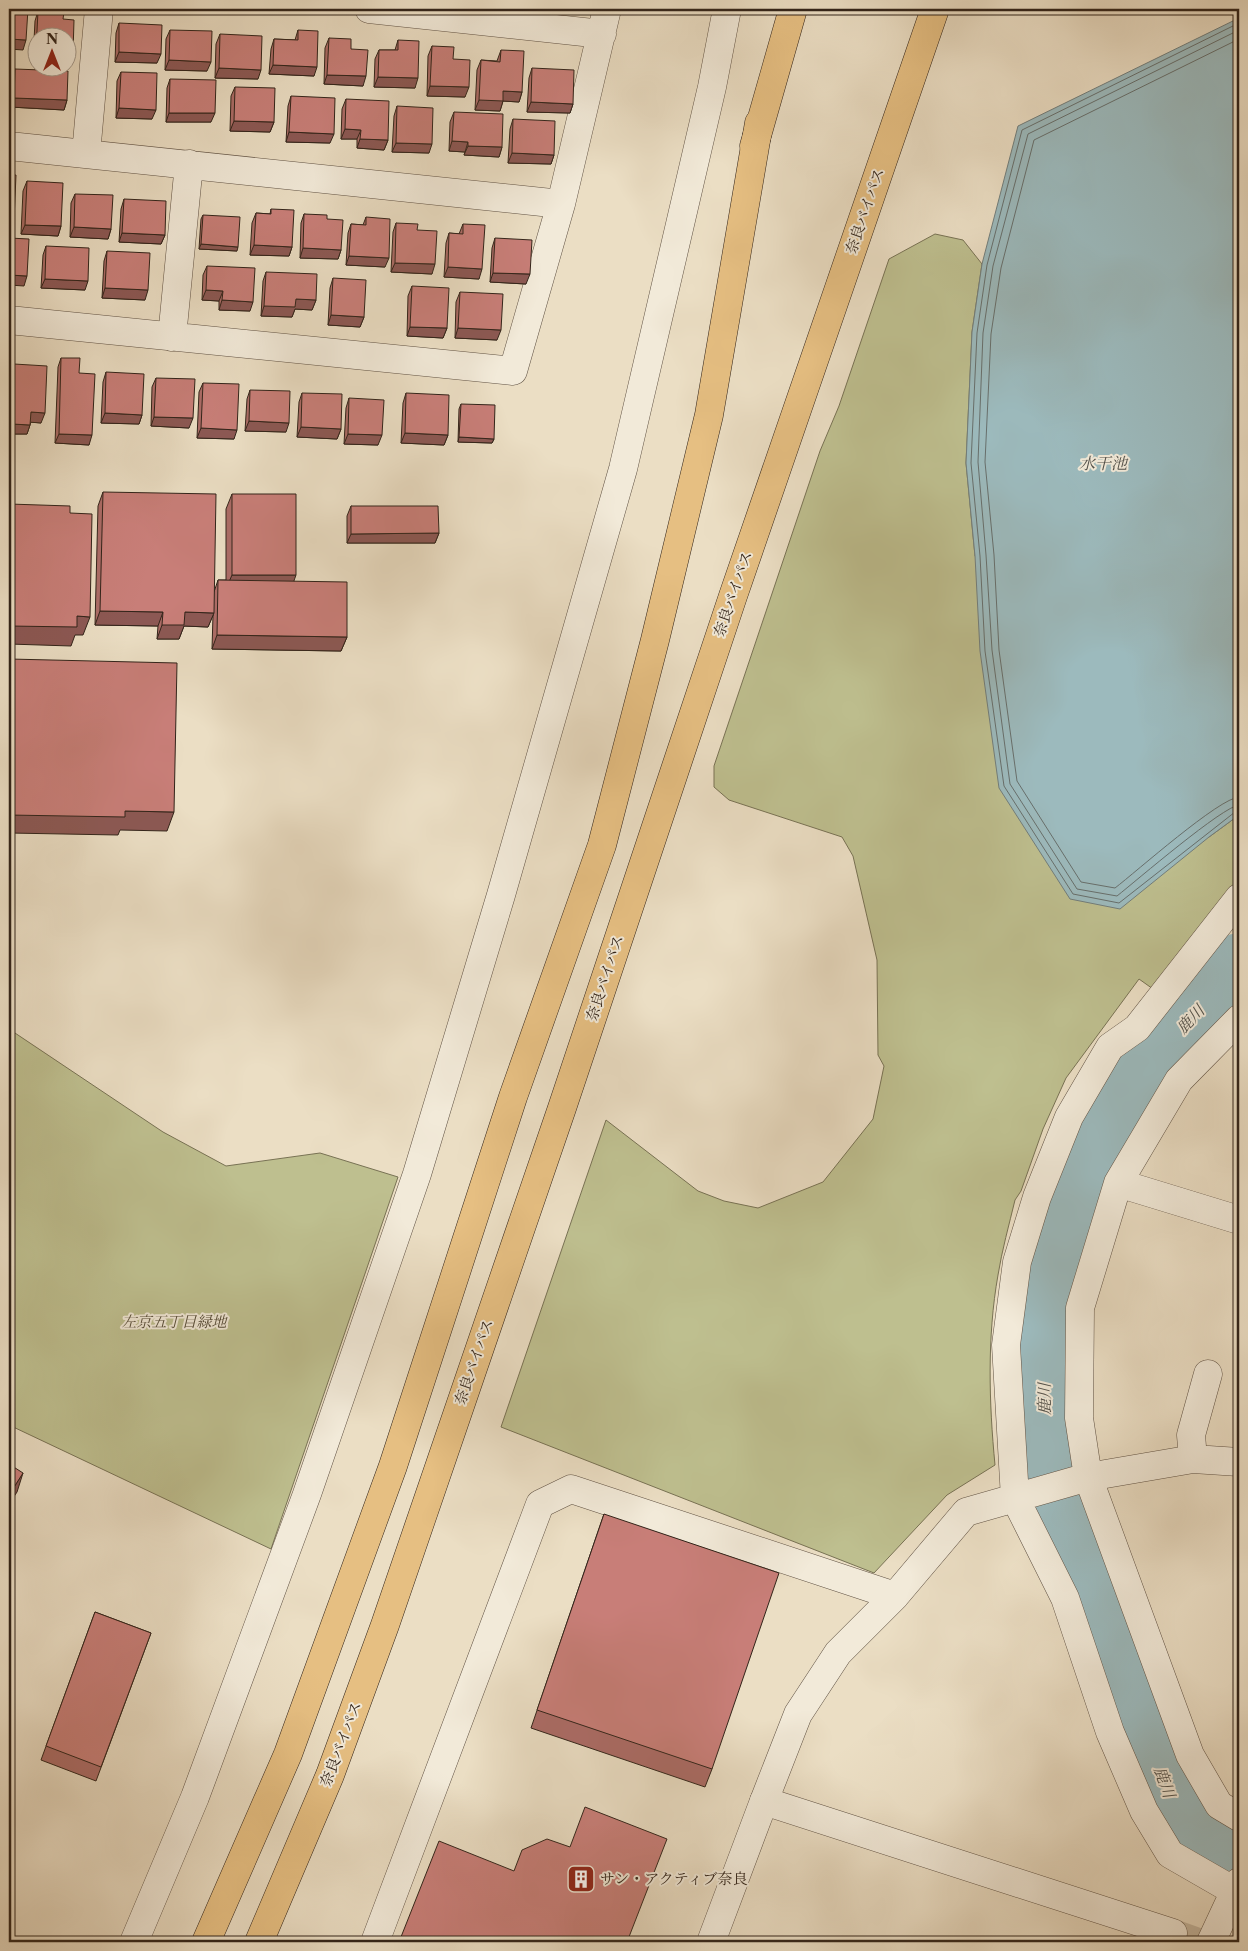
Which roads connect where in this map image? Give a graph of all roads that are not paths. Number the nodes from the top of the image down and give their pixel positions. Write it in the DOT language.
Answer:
graph roads {
  1 [pos="99,9"];
  2 [pos="369,9"];
  3 [pos="727,9"];
  4 [pos="781,9"];
  5 [pos="793,9"];
  6 [pos="935,9"];
  7 [pos="604,22"];
  8 [pos="9,146"];
  9 [pos="754,146"];
  10 [pos="86,154"];
  11 [pos="189,164"];
  12 [pos="561,204"];
  13 [pos="9,320"];
  14 [pos="172,337"];
  15 [pos="1239,898"];
  16 [pos="1239,1019"];
  17 [pos="1118,1183"];
  18 [pos="1239,1220"];
  19 [pos="1208,1374"];
  20 [pos="1193,1459"];
  21 [pos="1239,1462"];
  22 [pos="1080,1480"];
  23 [pos="1025,1496"];
  24 [pos="895,1596"];
  25 [pos="764,1802"];
  26 [pos="1239,1817"];
  27 [pos="1237,1887"];
  28 [pos="1173,1933"];
  29 [pos="134,1942"];
  30 [pos="206,1942"];
  31 [pos="259,1942"];
  32 [pos="375,1942"];
  33 [pos="712,1942"];
  34 [pos="1211,1942"];
  1 -- 10 [label="street"];
  2 -- 7 [label="street"];
  3 -- 29 [label="street"];
  4 -- 9 [label="highway"];
  5 -- 9 [label="highway"];
  6 -- 31 [label="highway, 奈良バイパス"];
  7 -- 12 [label="street"];
  8 -- 10 [label="street"];
  9 -- 30 [label="highway"];
  10 -- 11 [label="street"];
  11 -- 12 [label="street"];
  11 -- 14 [label="street"];
  12 -- 14 [label="street"];
  13 -- 14 [label="street"];
  15 -- 23 [label="street"];
  16 -- 17 [label="street"];
  17 -- 18 [label="street"];
  17 -- 22 [label="street"];
  19 -- 20 [label="street"];
  20 -- 21 [label="street"];
  20 -- 22 [label="street"];
  22 -- 23 [label="street"];
  22 -- 26 [label="street"];
  23 -- 24 [label="street"];
  23 -- 27 [label="street"];
  24 -- 25 [label="street"];
  24 -- 32 [label="street"];
  25 -- 28 [label="street"];
  25 -- 33 [label="street"];
  27 -- 34 [label="street"];
}
